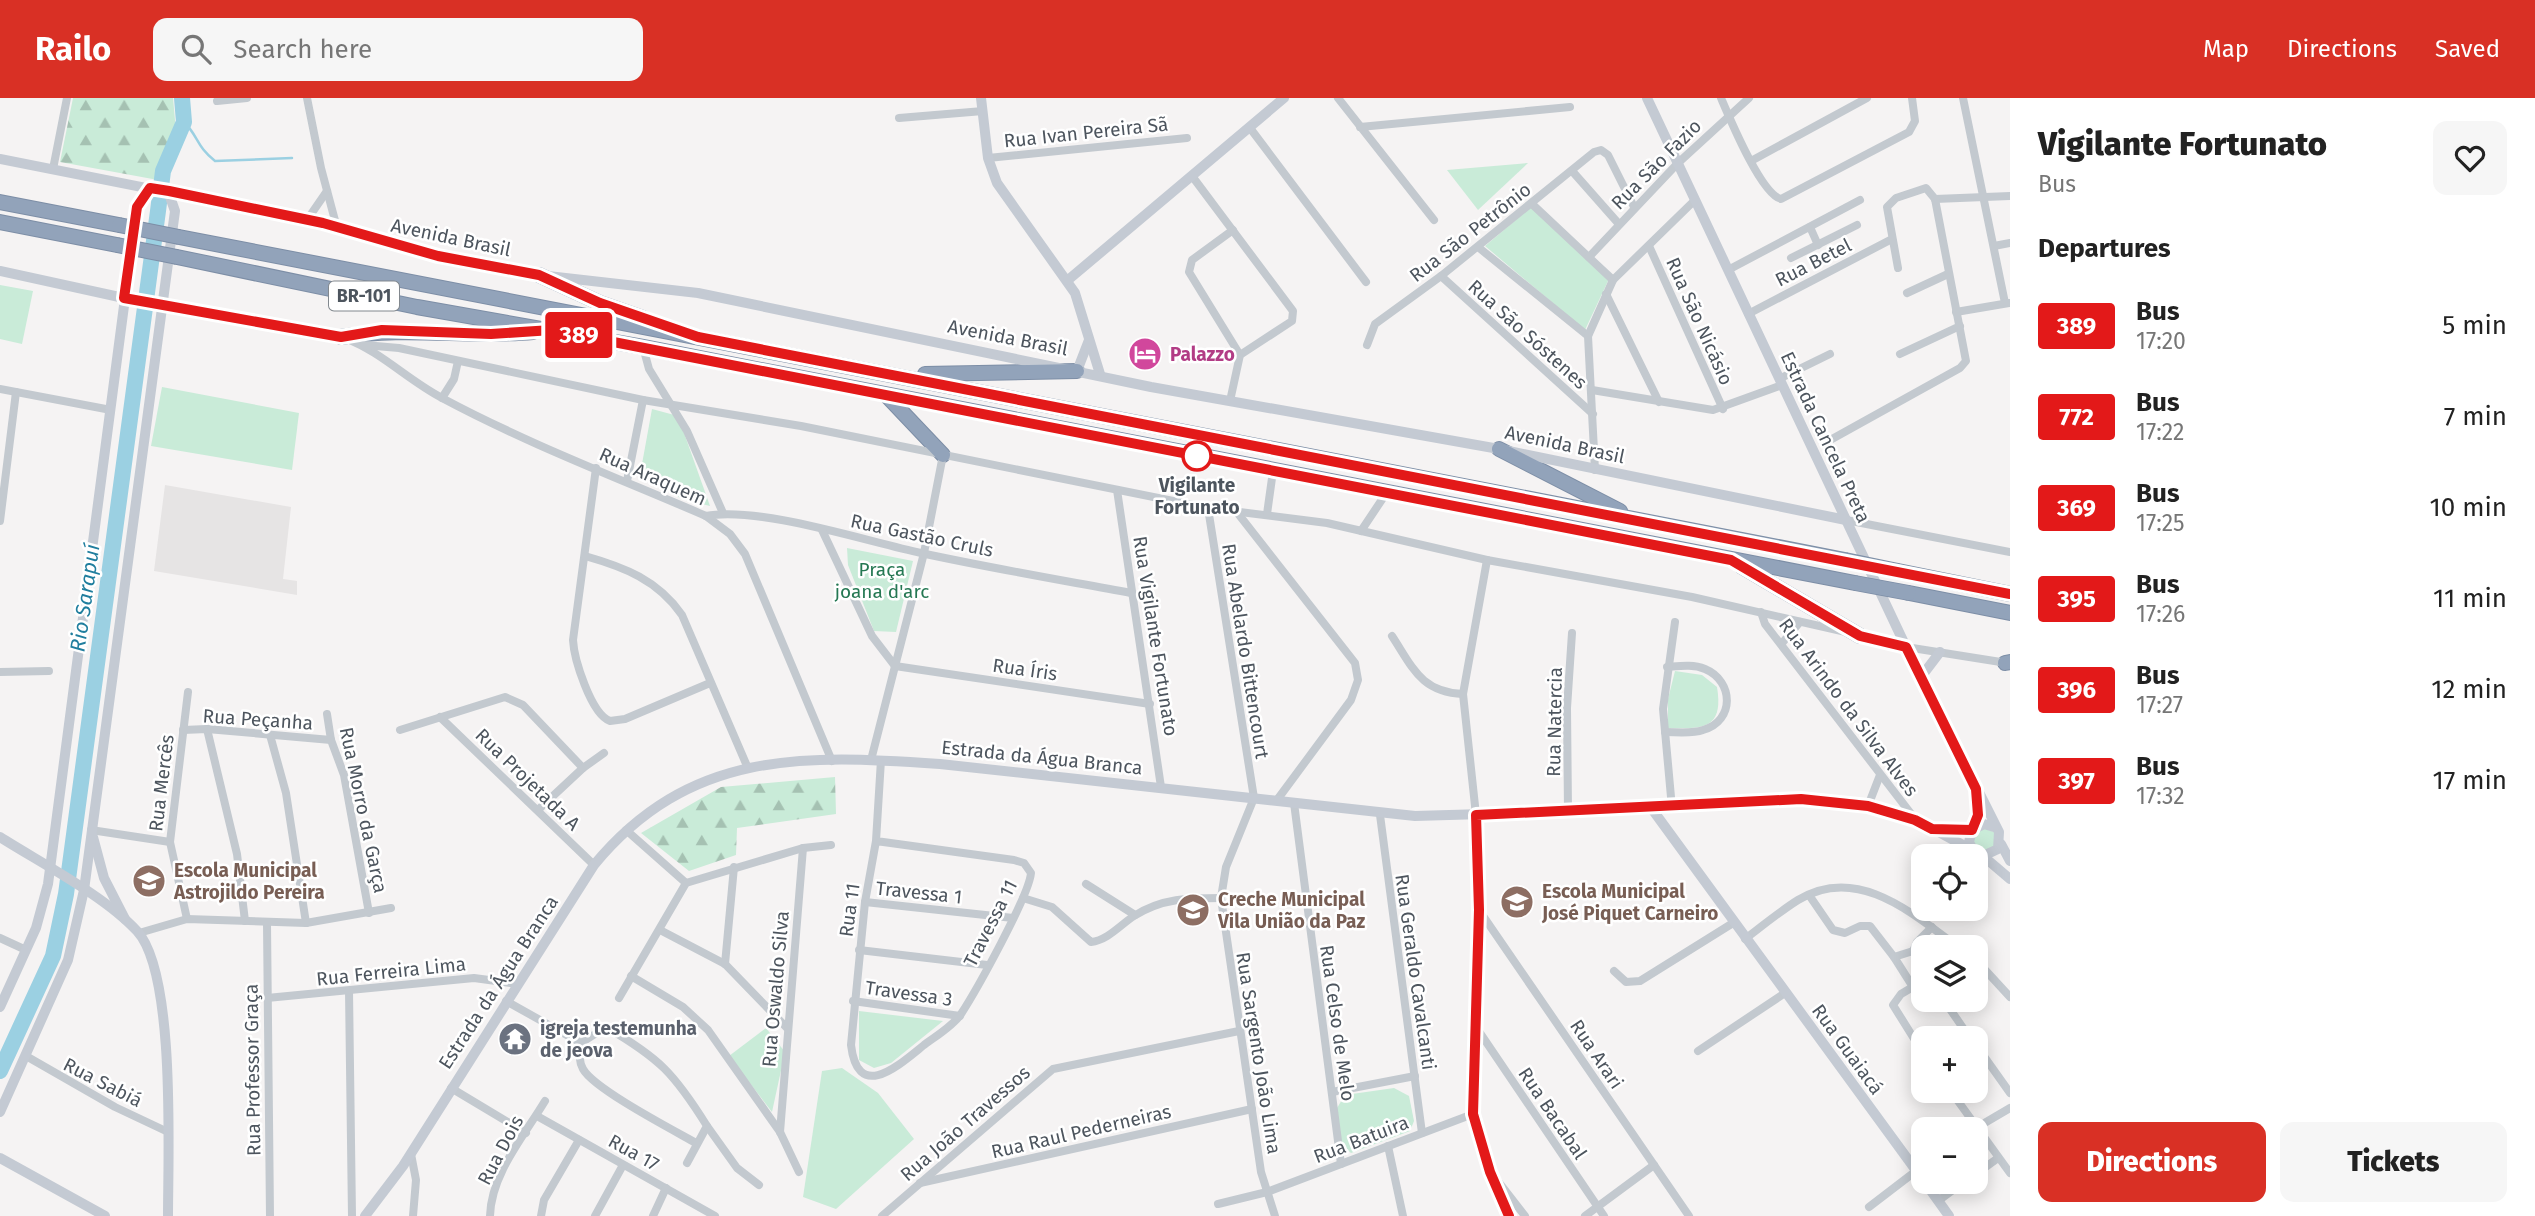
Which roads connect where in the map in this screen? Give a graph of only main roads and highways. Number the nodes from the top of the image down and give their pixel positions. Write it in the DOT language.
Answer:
graph roads {
  1 [pos="0,195"];
  2 [pos="0,202"];
  3 [pos="34,209"];
  4 [pos="0,222"];
  5 [pos="0,229"];
  6 [pos="37,229"];
  7 [pos="539,275"];
  8 [pos="552,330"];
  9 [pos="341,337"];
  10 [pos="698,337"];
  11 [pos="1077,370"];
  12 [pos="880,372"];
  13 [pos="887,396"];
  14 [pos="1499,449"];
  15 [pos="943,455"];
  16 [pos="1637,519"];
  17 [pos="1731,560"];
  18 [pos="2010,594"];
  19 [pos="2010,613"];
  20 [pos="1860,636"];
  1 -- 3 [label="highway"];
  2 -- 3 [label="highway, BR-101"];
  3 -- 10 [label="highway, BR-101, bridge"];
  4 -- 6 [label="highway, BR-101"];
  5 -- 6 [label="highway"];
  6 -- 8 [label="highway, BR-101, bridge"];
  7 -- 10 [label="highway"];
  8 -- 9 [label="highway"];
  8 -- 13 [label="highway, BR-101"];
  10 -- 12 [label="highway, BR-101"];
  11 -- 12 [label="highway"];
  12 -- 16 [label="highway, BR-101"];
  13 -- 15 [label="highway"];
  13 -- 17 [label="highway, BR-101"];
  14 -- 16 [label="highway"];
  16 -- 18 [label="highway, BR-101, bridge"];
  17 -- 19 [label="highway, BR-101, bridge"];
  17 -- 20 [label="highway"];
}
